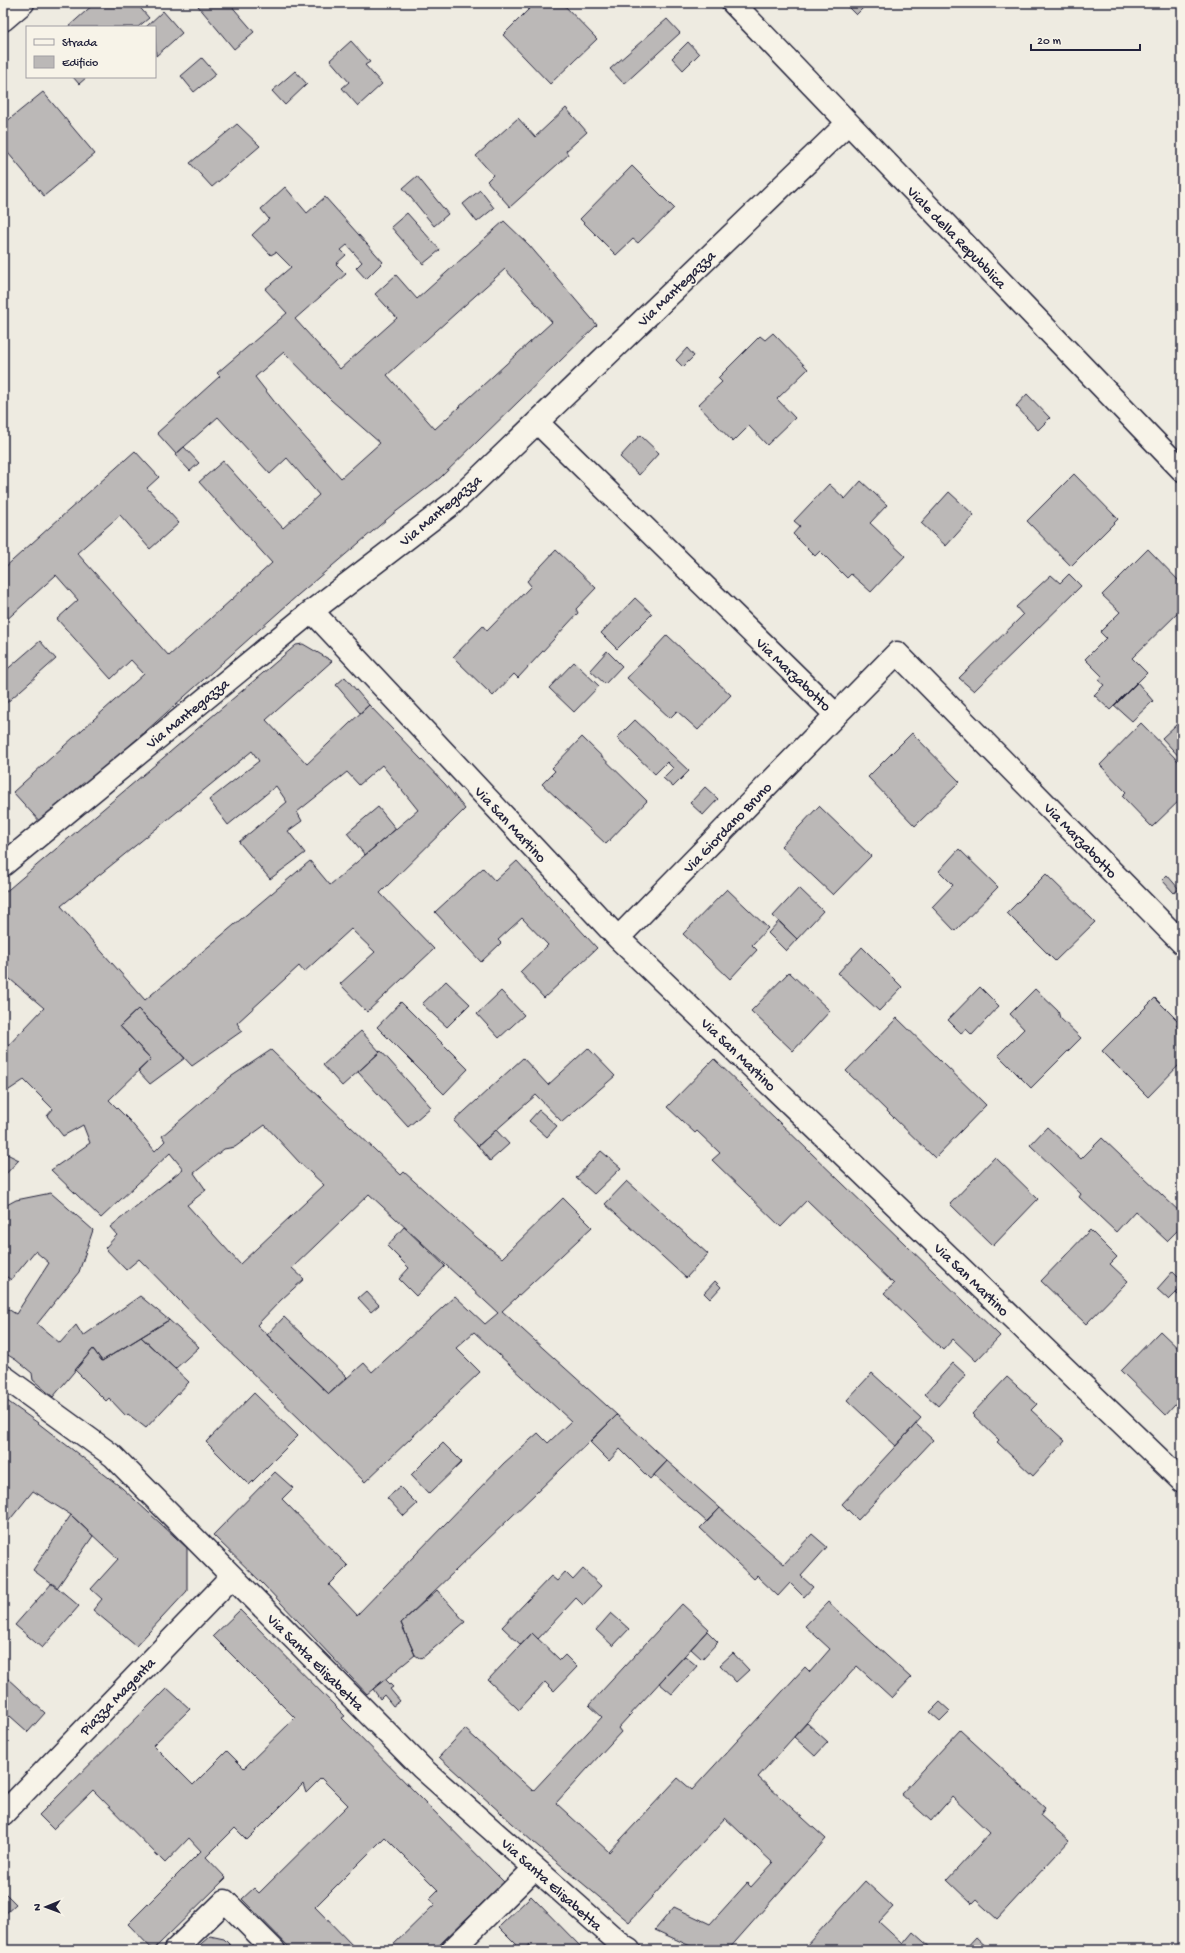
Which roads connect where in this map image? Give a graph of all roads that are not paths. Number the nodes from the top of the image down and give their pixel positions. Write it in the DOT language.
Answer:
graph roads {
  1 [pos="23,3"];
  2 [pos="733,3"];
  3 [pos="3,20"];
  4 [pos="848,123"];
  5 [pos="537,422"];
  6 [pos="1182,470"];
  7 [pos="312,611"];
  8 [pos="836,715"];
  9 [pos="3,865"];
  10 [pos="618,938"];
  11 [pos="1182,943"];
  12 [pos="3,1376"];
  13 [pos="1182,1481"];
  14 [pos="232,1577"];
  15 [pos="3,1814"];
  16 [pos="534,1868"];
  17 [pos="176,1950"];
  18 [pos="274,1950"];
  19 [pos="452,1950"];
  20 [pos="629,1950"];
  1 -- 3 [label="street"];
  2 -- 4 [label="street, Viale della Repubblica"];
  4 -- 5 [label="street, Via Mantegazza"];
  4 -- 6 [label="street, Viale della Repubblica"];
  5 -- 7 [label="street, Via Mantegazza"];
  5 -- 8 [label="street, Via Marzabotto"];
  7 -- 9 [label="street, Via Mantegazza"];
  7 -- 10 [label="street, Via San Martino"];
  8 -- 10 [label="street, Via Giordano Bruno"];
  8 -- 11 [label="street, Via Marzabotto"];
  10 -- 13 [label="street, Via San Martino"];
  12 -- 14 [label="street, Via Santa Elisabetta"];
  14 -- 15 [label="street, Piazza Magenta"];
  14 -- 16 [label="street, Via Santa Elisabetta"];
  16 -- 19 [label="street"];
  16 -- 20 [label="street, Via Santa Elisabetta"];
  17 -- 18 [label="street"];
}
